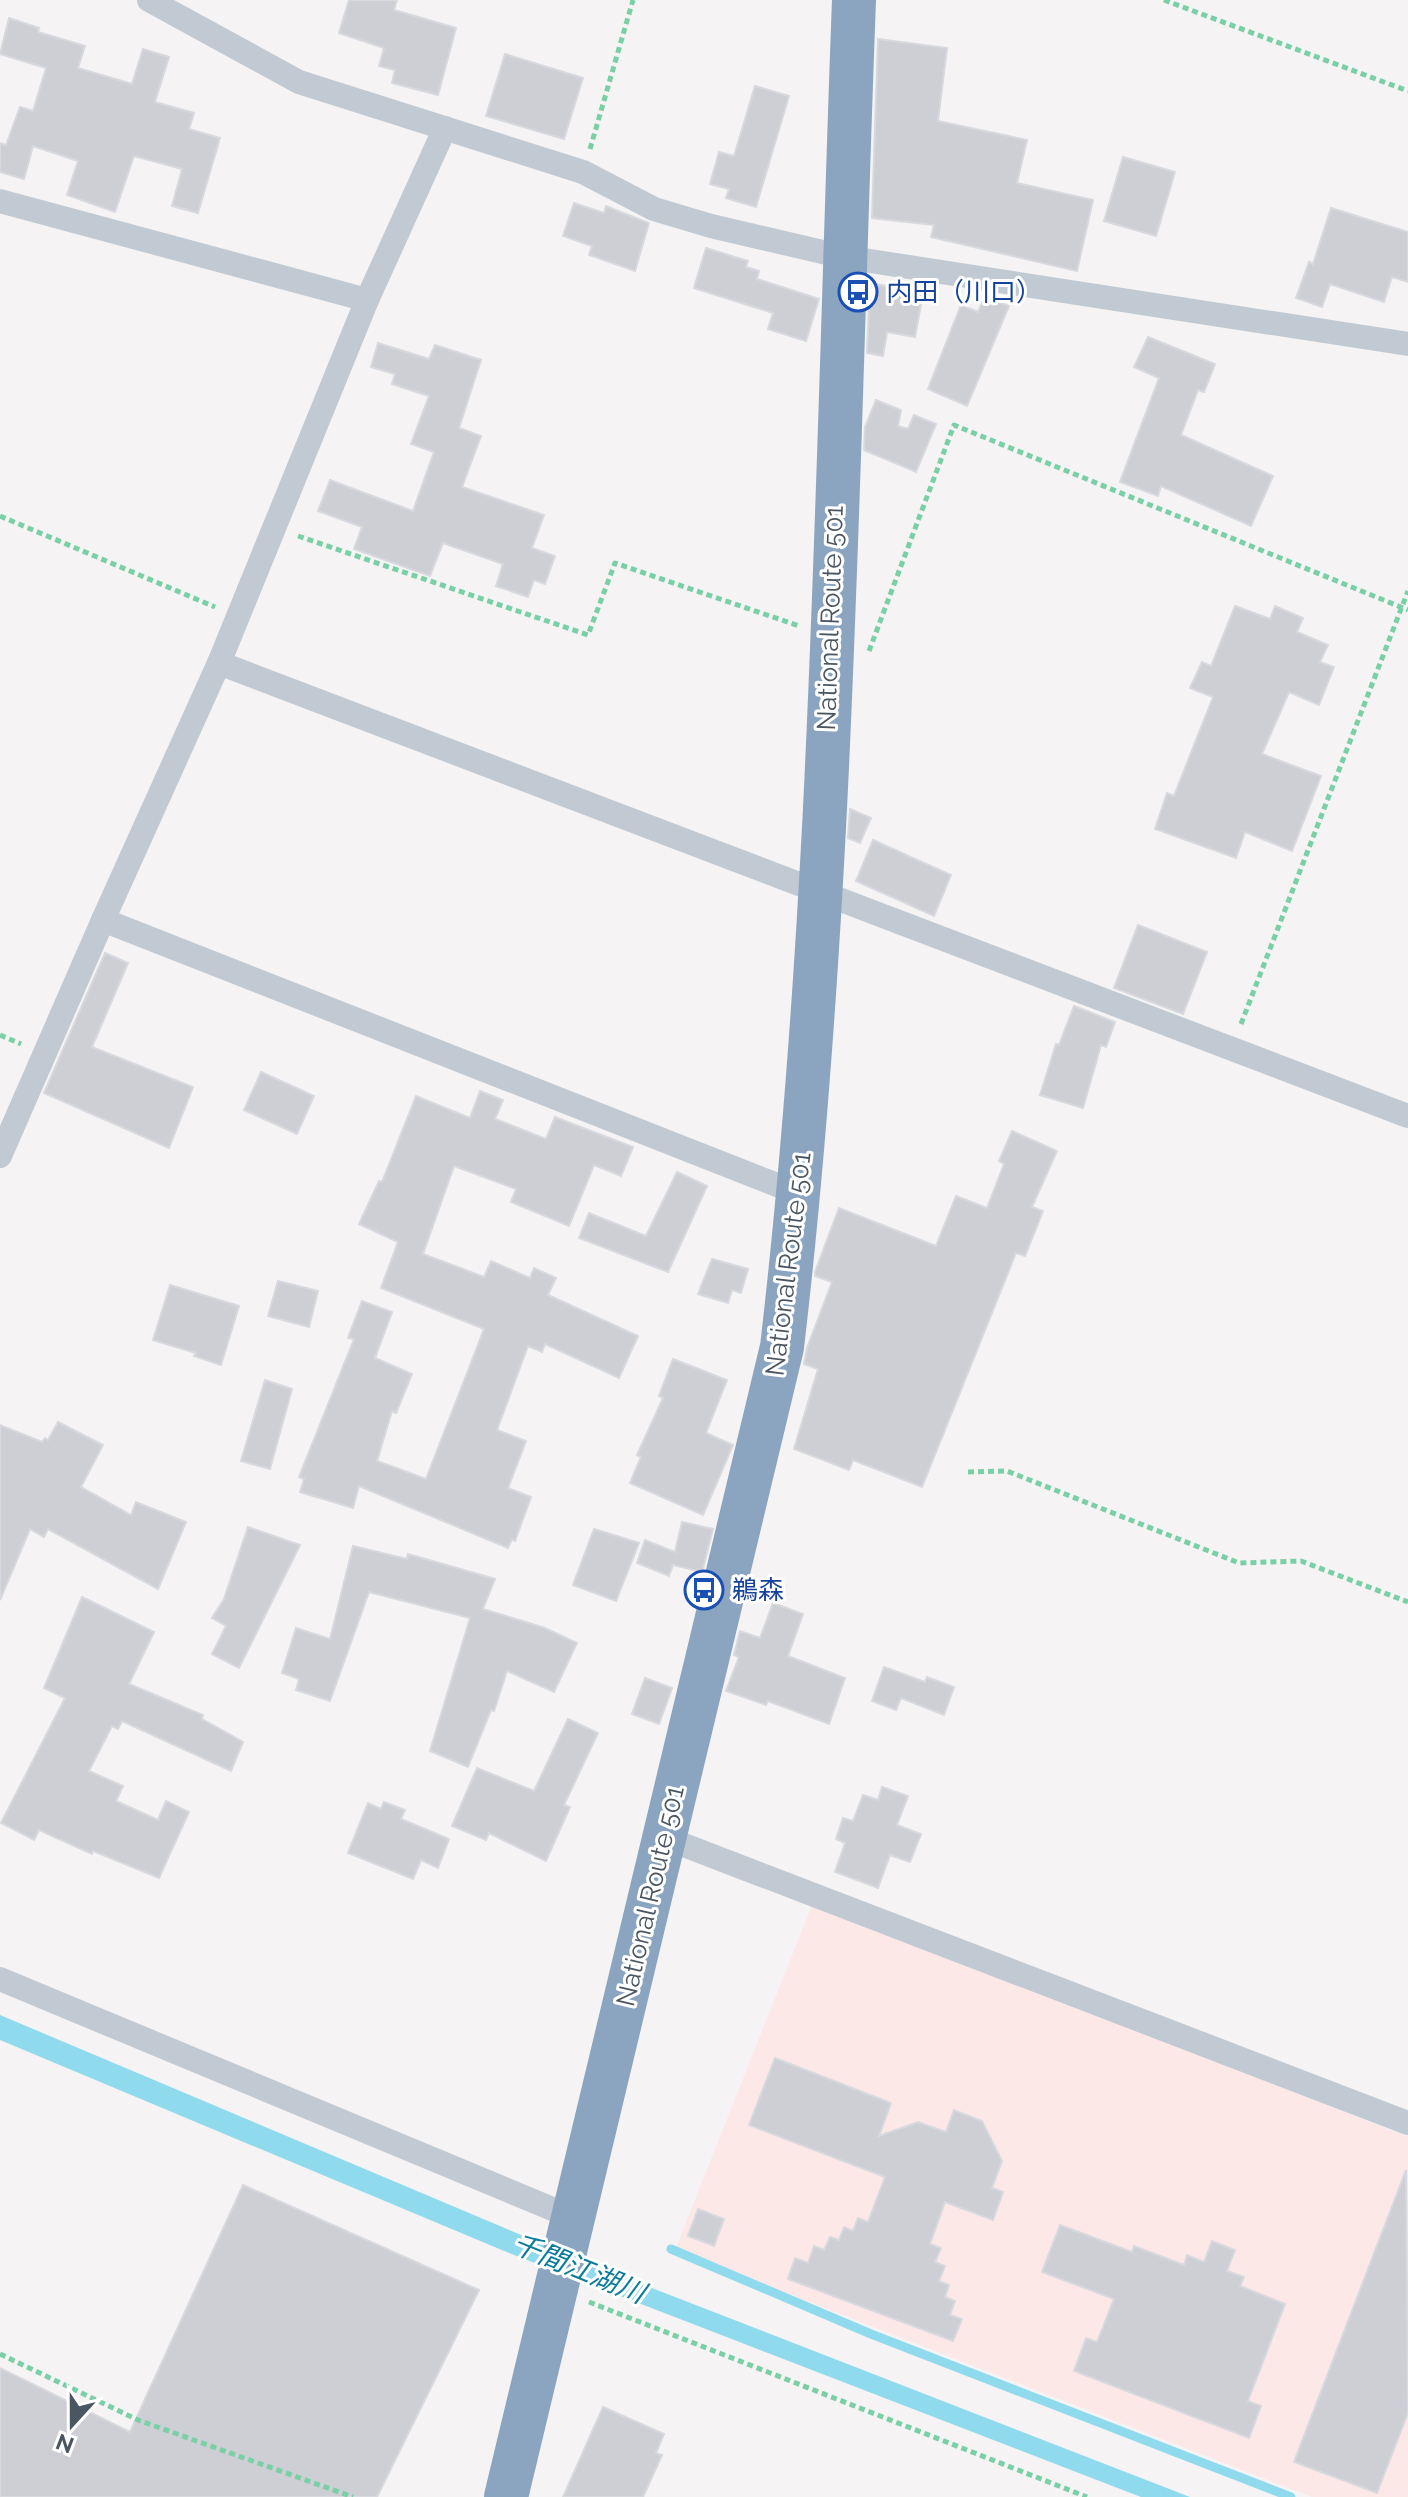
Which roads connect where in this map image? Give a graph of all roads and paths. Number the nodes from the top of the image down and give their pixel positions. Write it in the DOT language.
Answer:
graph roads {
  1 [pos="149,0"];
  2 [pos="633,0"];
  3 [pos="854,0"];
  4 [pos="1164,0"];
  5 [pos="1408,91"];
  6 [pos="445,128"];
  7 [pos="583,172"];
  8 [pos="0,201"];
  9 [pos="844,257"];
  10 [pos="367,300"];
  11 [pos="1408,344"];
  12 [pos="0,516"];
  13 [pos="1408,591"];
  14 [pos="238,617"];
  15 [pos="219,663"];
  16 [pos="819,894"];
  17 [pos="103,920"];
  18 [pos="1232,1048"];
  19 [pos="1408,1116"];
  20 [pos="0,1156"];
  21 [pos="800,1194"];
  22 [pos="968,1472"];
  23 [pos="1408,1602"];
  24 [pos="663,1837"];
  25 [pos="0,1979"];
  26 [pos="1408,2123"];
  27 [pos="571,2228"];
  28 [pos="558,2286"];
  29 [pos="0,2354"];
  30 [pos="353,2497"];
  31 [pos="506,2497"];
  32 [pos="1087,2497"];
  1 -- 6 [label="street"];
  2 -- 7 [label="path"];
  3 -- 9 [label="highway, National Route 501"];
  4 -- 5 [label="path"];
  6 -- 7 [label="street"];
  6 -- 10 [label="street"];
  7 -- 9 [label="street"];
  8 -- 10 [label="street"];
  9 -- 11 [label="street"];
  9 -- 16 [label="highway, National Route 501"];
  10 -- 14 [label="street"];
  12 -- 14 [label="path"];
  13 -- 18 [label="path"];
  14 -- 15 [label="street"];
  15 -- 16 [label="street"];
  15 -- 17 [label="street"];
  16 -- 18 [label="street"];
  16 -- 21 [label="highway, National Route 501"];
  17 -- 20 [label="street"];
  17 -- 21 [label="street"];
  18 -- 19 [label="street"];
  21 -- 24 [label="highway, National Route 501"];
  22 -- 23 [label="path"];
  24 -- 26 [label="street"];
  24 -- 27 [label="highway, National Route 501"];
  25 -- 27 [label="street"];
  27 -- 28 [label="highway, National Route 501"];
  28 -- 31 [label="highway, National Route 501"];
  28 -- 32 [label="path"];
  29 -- 30 [label="path"];
}
